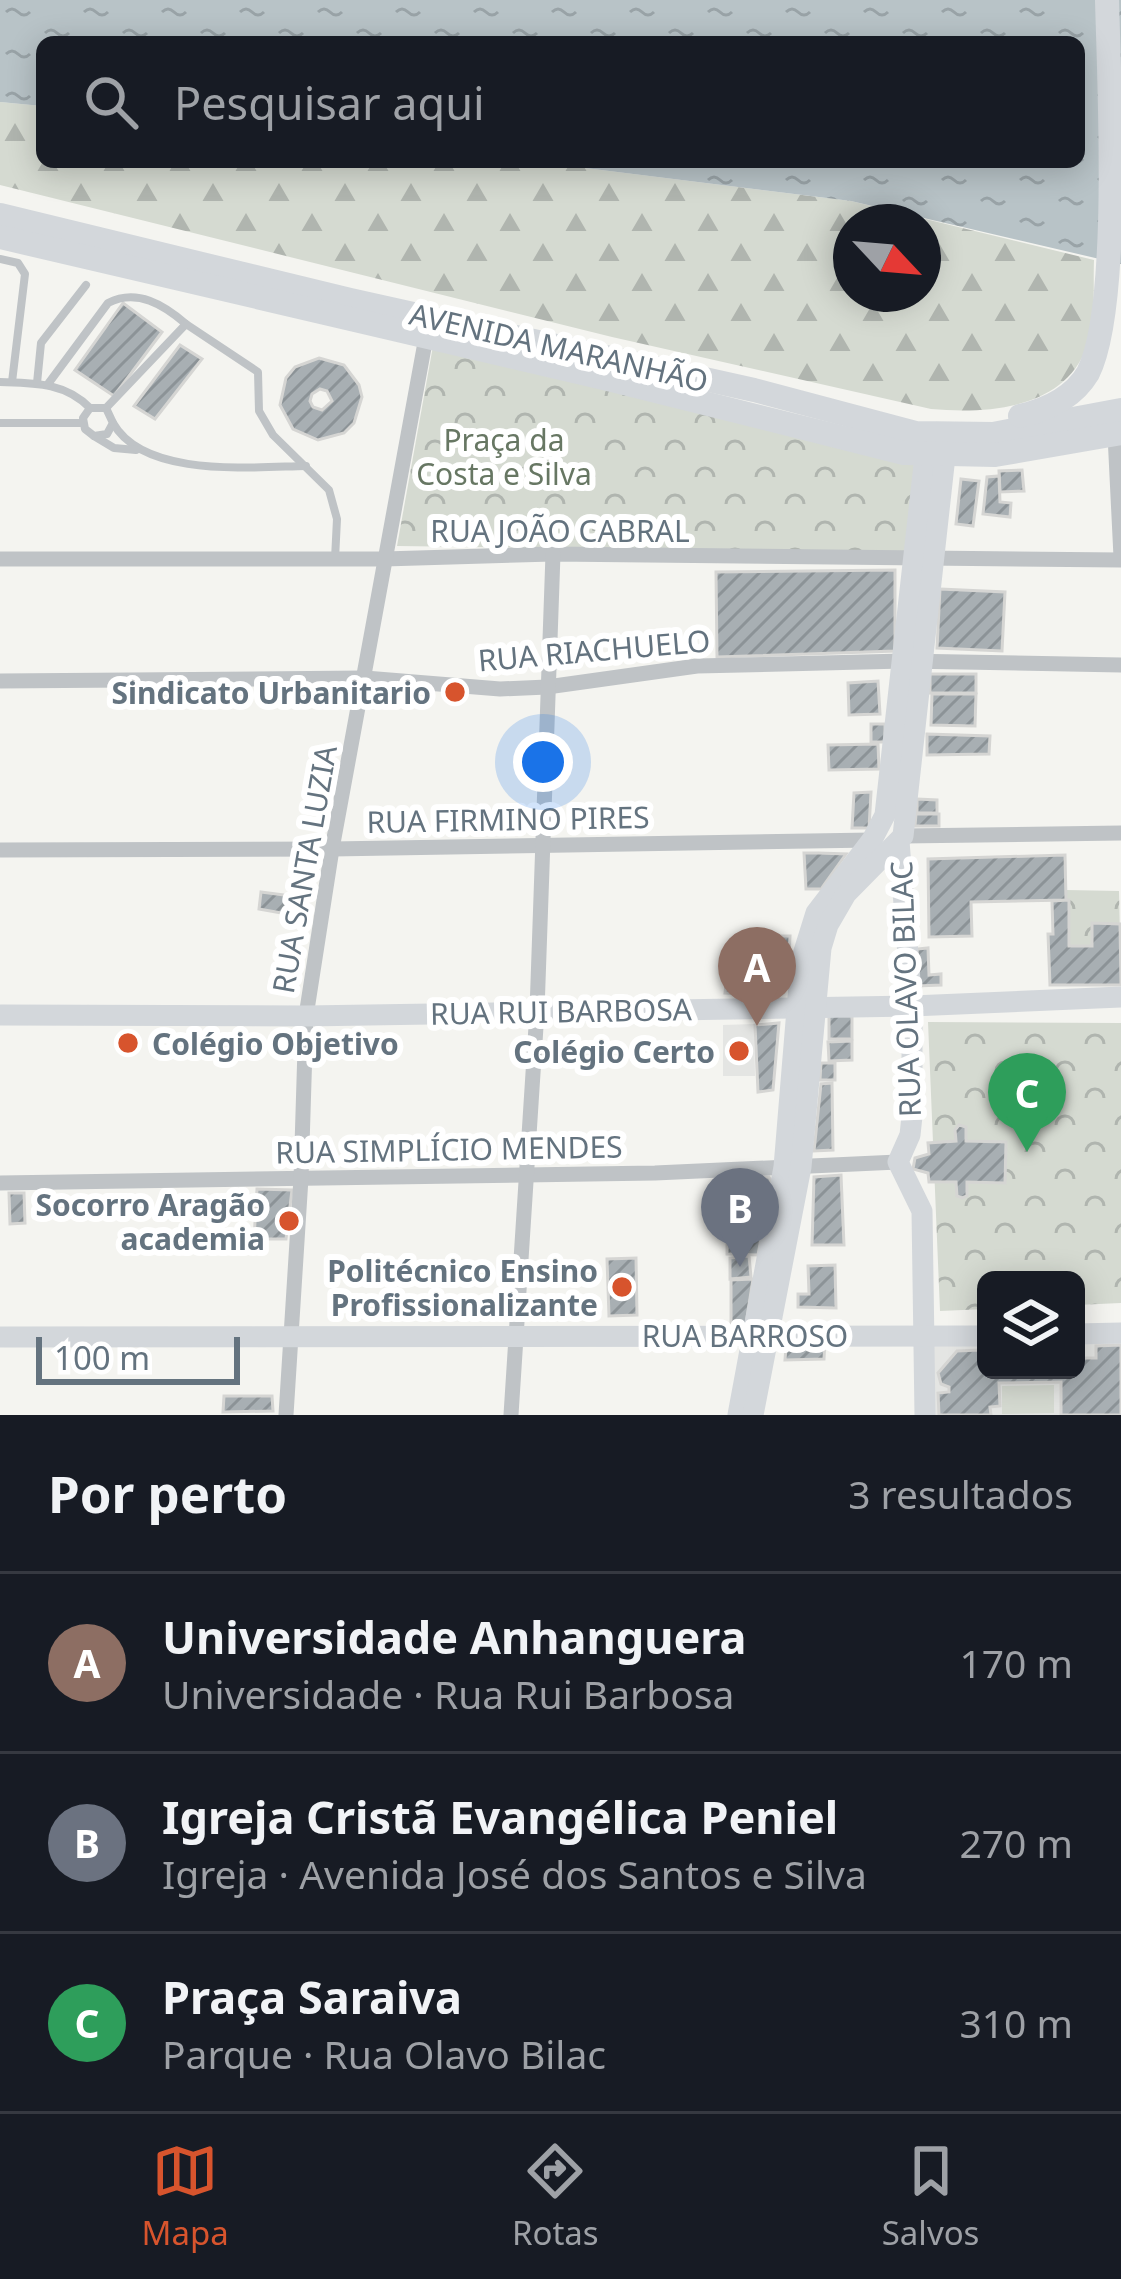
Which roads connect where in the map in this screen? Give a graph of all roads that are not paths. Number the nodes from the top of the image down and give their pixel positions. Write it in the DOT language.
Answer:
graph roads {
  1 [pos="1107,0"];
  2 [pos="1112,208"];
  3 [pos="0,215"];
  4 [pos="0,237"];
  5 [pos="0,259"];
  6 [pos="1121,267"];
  7 [pos="86,285"];
  8 [pos="186,324"];
  9 [pos="426,337"];
  10 [pos="41,343"];
  11 [pos="17,346"];
  12 [pos="0,382"];
  13 [pos="12,382"];
  14 [pos="42,384"];
  15 [pos="90,408"];
  16 [pos="106,408"];
  17 [pos="0,423"];
  18 [pos="83,423"];
  19 [pos="113,423"];
  20 [pos="1119,426"];
  21 [pos="94,436"];
  22 [pos="929,441"];
  23 [pos="137,450"];
  24 [pos="308,466"];
  25 [pos="553,554"];
  26 [pos="0,559"];
  27 [pos="384,559"];
  28 [pos="1121,559"];
  29 [pos="335,560"];
  30 [pos="924,560"];
  31 [pos="912,663"];
  32 [pos="1121,665"];
  33 [pos="364,678"];
  34 [pos="0,681"];
  35 [pos="547,687"];
  36 [pos="1121,833"];
  37 [pos="901,839"];
  38 [pos="872,840"];
  39 [pos="543,845"];
  40 [pos="332,849"];
  41 [pos="0,850"];
  42 [pos="1121,998"];
  43 [pos="807,1006"];
  44 [pos="912,1006"];
  45 [pos="537,1011"];
  46 [pos="0,1015"];
  47 [pos="306,1016"];
  48 [pos="898,1162"];
  49 [pos="793,1167"];
  50 [pos="524,1174"];
  51 [pos="301,1178"];
  52 [pos="0,1183"];
  53 [pos="1121,1333"];
  54 [pos="922,1334"];
  55 [pos="1085,1334"];
  56 [pos="292,1335"];
  57 [pos="761,1335"];
  58 [pos="977,1336"];
  59 [pos="0,1337"];
  60 [pos="515,1337"];
  61 [pos="286,1415"];
  62 [pos="511,1415"];
  63 [pos="738,1415"];
  64 [pos="753,1415"];
  65 [pos="926,1415"];
  1 -- 2 [label="main road"];
  2 -- 6 [label="main road"];
  2 -- 22 [label="main road"];
  3 -- 22 [label="main road, AVENIDA MARANHÃO"];
  4 -- 9 [label="main road, AVENIDA MARANHÃO"];
  5 -- 11 [label="lane"];
  7 -- 10 [label="lane"];
  8 -- 14 [label="lane"];
  8 -- 16 [label="lane"];
  8 -- 24 [label="lane"];
  9 -- 22 [label="main road, AVENIDA MARANHÃO"];
  9 -- 27 [label="street, RUA SANTA LUZIA"];
  10 -- 11 [label="lane"];
  10 -- 14 [label="lane"];
  11 -- 13 [label="lane"];
  12 -- 13 [label="lane"];
  13 -- 14 [label="lane"];
  14 -- 15 [label="lane"];
  15 -- 16 [label="lane"];
  15 -- 18 [label="lane"];
  16 -- 19 [label="lane"];
  17 -- 18 [label="lane"];
  18 -- 21 [label="lane"];
  19 -- 21 [label="lane"];
  19 -- 23 [label="lane"];
  20 -- 22 [label="main road, AVENIDA MARANHÃO"];
  20 -- 28 [label="street"];
  21 -- 23 [label="lane"];
  22 -- 30 [label="street"];
  23 -- 24 [label="lane"];
  24 -- 29 [label="lane"];
  25 -- 27 [label="street, RUA JOÃO CABRAL"];
  25 -- 30 [label="street, RUA JOÃO CABRAL"];
  25 -- 35 [label="street"];
  26 -- 29 [label="street, RUA JOÃO CABRAL"];
  27 -- 29 [label="street, RUA JOÃO CABRAL"];
  27 -- 33 [label="street, RUA SANTA LUZIA"];
  28 -- 30 [label="street, RUA JOÃO CABRAL"];
  30 -- 31 [label="street"];
  31 -- 32 [label="street, RUA RIACHUELO"];
  31 -- 35 [label="street, RUA RIACHUELO"];
  31 -- 37 [label="street, RUA OLAVO BILAC"];
  31 -- 38 [label="street"];
  33 -- 34 [label="street, RUA RIACHUELO"];
  33 -- 35 [label="street, RUA RIACHUELO"];
  33 -- 40 [label="street, RUA SANTA LUZIA"];
  35 -- 39 [label="street"];
  36 -- 37 [label="street"];
  37 -- 43 [label="street"];
  37 -- 44 [label="street, RUA OLAVO BILAC"];
  38 -- 39 [label="street, RUA FIRMINO PIRES"];
  38 -- 43 [label="street"];
  39 -- 40 [label="street, RUA FIRMINO PIRES"];
  39 -- 45 [label="street"];
  40 -- 41 [label="street, RUA FIRMINO PIRES"];
  40 -- 47 [label="street, RUA SANTA LUZIA"];
  42 -- 44 [label="street, RUA RUI BARBOSA"];
  43 -- 44 [label="street, RUA RUI BARBOSA"];
  43 -- 45 [label="street, RUA RUI BARBOSA"];
  43 -- 49 [label="street"];
  44 -- 48 [label="street, RUA OLAVO BILAC"];
  45 -- 47 [label="street, RUA RUI BARBOSA"];
  45 -- 50 [label="street"];
  46 -- 47 [label="street, RUA RUI BARBOSA"];
  47 -- 51 [label="street, RUA SANTA LUZIA"];
  48 -- 49 [label="street, RUA SIMPLÍCIO MENDES"];
  48 -- 54 [label="street, RUA OLAVO BILAC"];
  49 -- 50 [label="street, RUA SIMPLÍCIO MENDES"];
  49 -- 57 [label="street"];
  50 -- 51 [label="street, RUA SIMPLÍCIO MENDES"];
  50 -- 60 [label="street"];
  51 -- 52 [label="street, RUA SIMPLÍCIO MENDES"];
  51 -- 56 [label="street, RUA SANTA LUZIA"];
  53 -- 55 [label="street"];
  54 -- 57 [label="street, RUA BARROSO"];
  54 -- 58 [label="street, RUA BARROSO"];
  54 -- 65 [label="street, RUA OLAVO BILAC"];
  56 -- 59 [label="street, RUA BARROSO"];
  56 -- 60 [label="street, RUA BARROSO"];
  56 -- 61 [label="street, RUA SANTA LUZIA"];
  57 -- 60 [label="street, RUA BARROSO"];
  57 -- 63 [label="street"];
  57 -- 64 [label="street"];
  60 -- 62 [label="street"];
}
